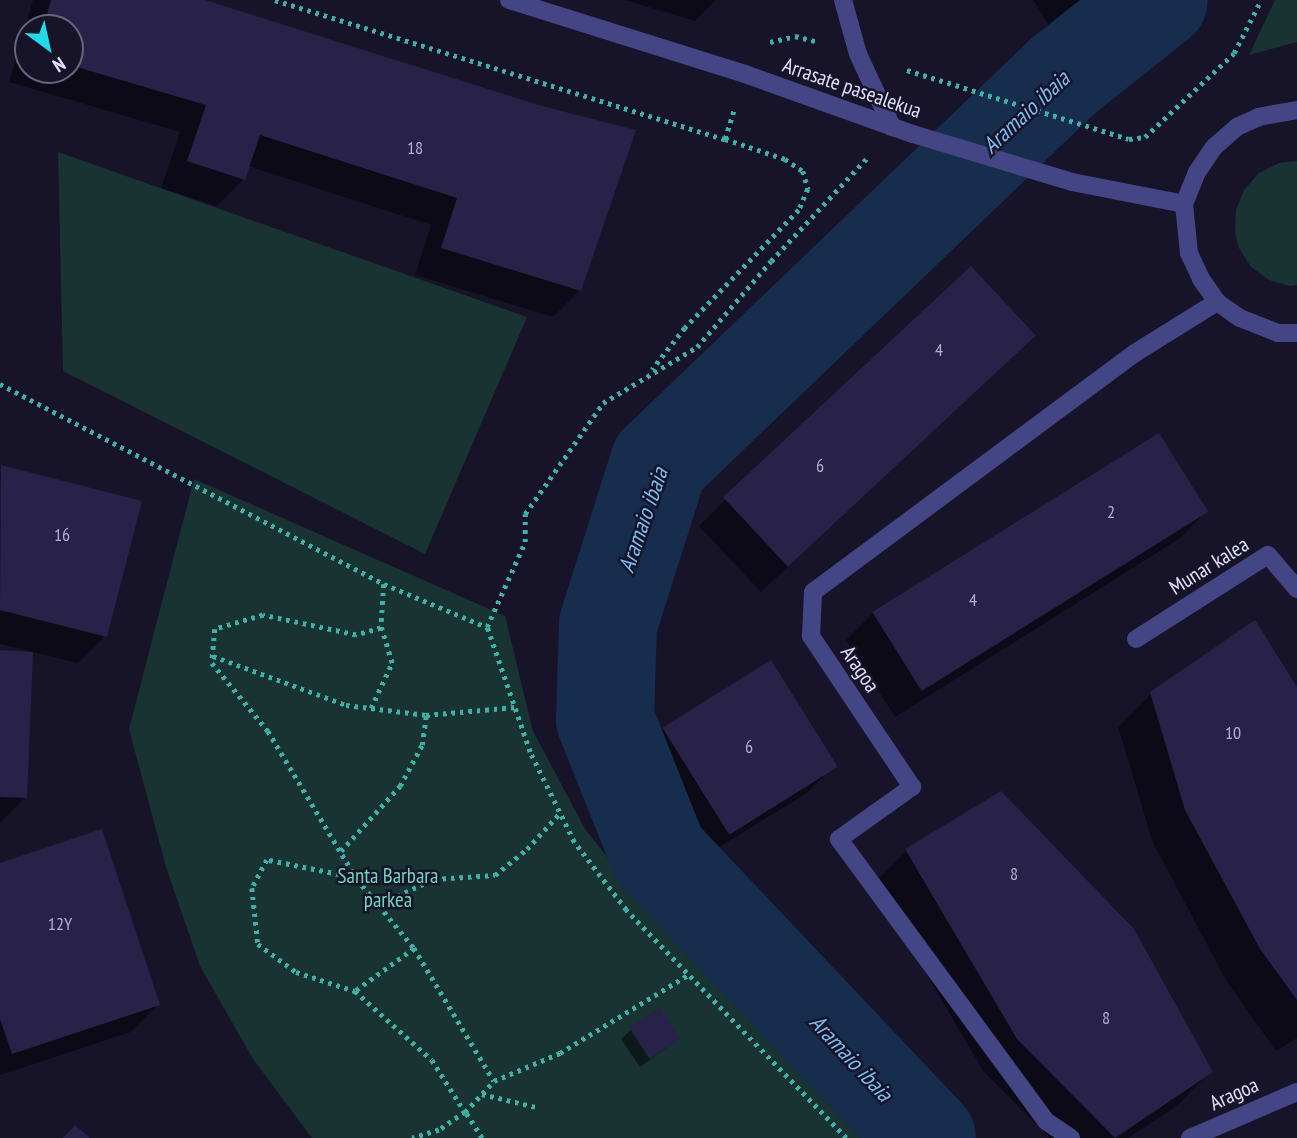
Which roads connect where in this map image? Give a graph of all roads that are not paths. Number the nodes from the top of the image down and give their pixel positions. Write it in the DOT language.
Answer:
graph roads {
  1 [pos="509,0"];
  2 [pos="844,0"];
  3 [pos="1297,110"];
  4 [pos="892,127"];
  5 [pos="1184,204"];
  6 [pos="1217,302"];
  7 [pos="1297,333"];
  8 [pos="1297,589"];
  9 [pos="1136,639"];
  10 [pos="1297,1091"];
  11 [pos="1071,1138"];
  12 [pos="1190,1138"];
  1 -- 4 [label="street, Arrasate pasealekua"];
  2 -- 4 [label="street"];
  3 -- 5 [label="street"];
  4 -- 5 [label="street, Arrasate pasealekua"];
  5 -- 6 [label="street"];
  6 -- 7 [label="street"];
  6 -- 11 [label="street, Aragoa"];
  8 -- 9 [label="street, Munar kalea"];
  10 -- 12 [label="street, Aragoa"];
}
